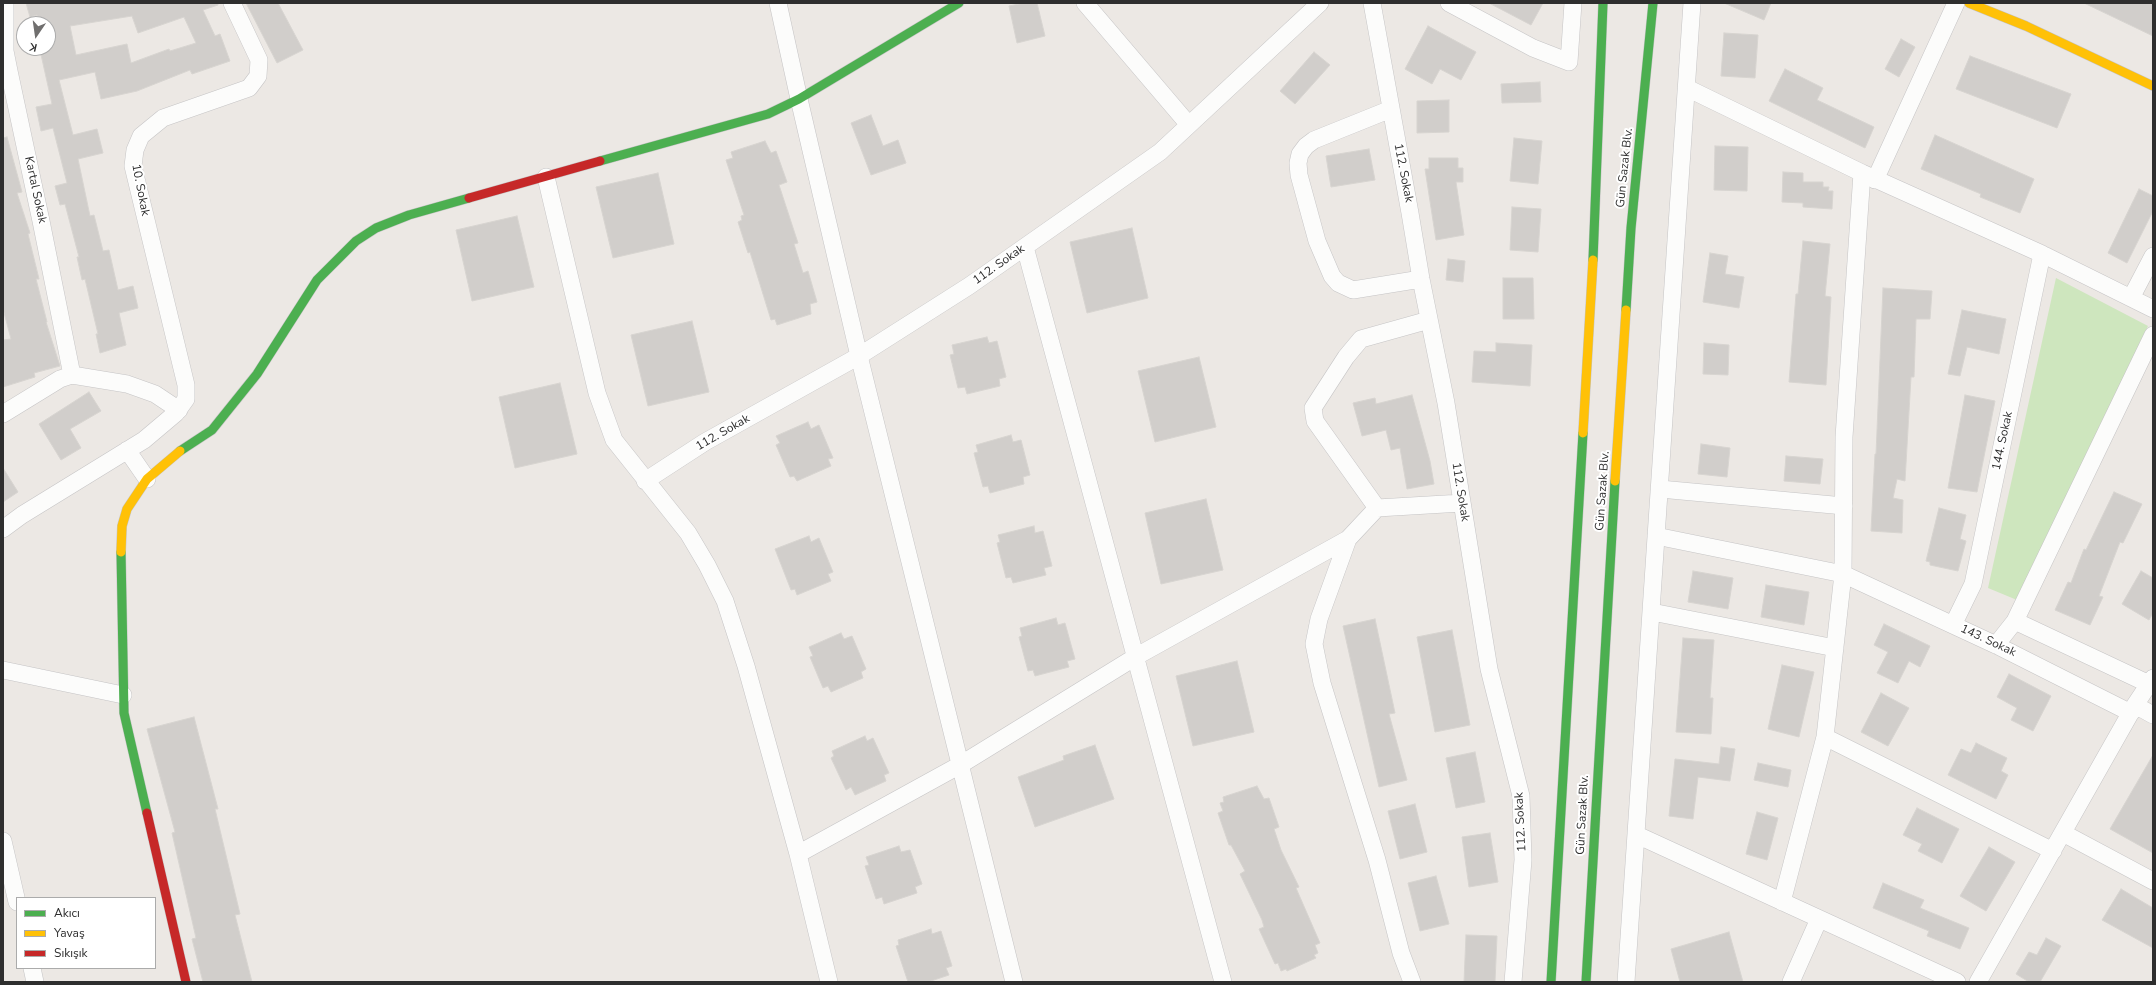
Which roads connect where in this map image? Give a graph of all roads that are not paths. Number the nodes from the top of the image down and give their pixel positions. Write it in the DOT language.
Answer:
graph roads {
  1 [pos="5,3"];
  2 [pos="232,3"];
  3 [pos="778,3"];
  4 [pos="959,3"];
  5 [pos="1085,3"];
  6 [pos="1320,3"];
  7 [pos="1372,3"];
  8 [pos="1449,3"];
  9 [pos="1573,3"];
  10 [pos="1603,3"];
  11 [pos="1653,3"];
  12 [pos="1692,3"];
  13 [pos="1966,3"];
  14 [pos="4,52"];
  15 [pos="2153,86"];
  16 [pos="1687,88"];
  17 [pos="798,99"];
  18 [pos="1391,109"];
  19 [pos="1189,125"];
  20 [pos="546,177"];
  21 [pos="1868,177"];
  22 [pos="1025,247"];
  23 [pos="2042,254"];
  24 [pos="2153,256"];
  25 [pos="1421,279"];
  26 [pos="2131,298"];
  27 [pos="2153,309"];
  28 [pos="1429,320"];
  29 [pos="2153,335"];
  30 [pos="859,356"];
  31 [pos="72,375"];
  32 [pos="179,410"];
  33 [pos="3,414"];
  34 [pos="127,450"];
  35 [pos="147,479"];
  36 [pos="645,481"];
  37 [pos="1660,489"];
  38 [pos="1462,502"];
  39 [pos="1844,506"];
  40 [pos="1377,508"];
  41 [pos="3,529"];
  42 [pos="1656,536"];
  43 [pos="1348,539"];
  44 [pos="1843,574"];
  45 [pos="1652,612"];
  46 [pos="2015,621"];
  47 [pos="1953,625"];
  48 [pos="1996,644"];
  49 [pos="1835,648"];
  50 [pos="1137,656"];
  51 [pos="3,670"];
  52 [pos="2151,681"];
  53 [pos="123,696"];
  54 [pos="2133,709"];
  55 [pos="2153,715"];
  56 [pos="1825,737"];
  57 [pos="960,765"];
  58 [pos="2063,832"];
  59 [pos="1637,835"];
  60 [pos="3,841"];
  61 [pos="2052,851"];
  62 [pos="798,854"];
  63 [pos="2153,881"];
  64 [pos="16,898"];
  65 [pos="1782,902"];
  66 [pos="1819,919"];
  67 [pos="32,969"];
  68 [pos="35,982"];
  69 [pos="186,982"];
  70 [pos="829,982"];
  71 [pos="1014,982"];
  72 [pos="1223,982"];
  73 [pos="1412,982"];
  74 [pos="1513,982"];
  75 [pos="1551,982"];
  76 [pos="1586,982"];
  77 [pos="1626,982"];
  78 [pos="1791,982"];
  79 [pos="1957,982"];
  80 [pos="1978,982"];
  1 -- 14 [label="street, Kartal Sokak"];
  2 -- 32 [label="street, 10. Sokak"];
  3 -- 17 [label="street"];
  4 -- 17 [label="main road"];
  5 -- 19 [label="street"];
  6 -- 19 [label="street, 112. Sokak"];
  7 -- 18 [label="street, 112. Sokak"];
  8 -- 9 [label="street"];
  10 -- 75 [label="main road, Gün Sazak Blv."];
  11 -- 76 [label="main road, Gün Sazak Blv."];
  12 -- 16 [label="street"];
  13 -- 15 [label="main road"];
  13 -- 21 [label="street"];
  14 -- 31 [label="street, Kartal Sokak"];
  16 -- 21 [label="street"];
  16 -- 37 [label="street"];
  17 -- 20 [label="main road"];
  17 -- 30 [label="street"];
  18 -- 25 [label="street, 112. Sokak"];
  18 -- 25 [label="street"];
  19 -- 22 [label="street, 112. Sokak"];
  20 -- 35 [label="main road"];
  20 -- 36 [label="street"];
  21 -- 23 [label="street"];
  21 -- 39 [label="street"];
  22 -- 30 [label="street, 112. Sokak"];
  22 -- 50 [label="street"];
  23 -- 26 [label="street"];
  23 -- 47 [label="street, 144. Sokak"];
  24 -- 26 [label="street"];
  25 -- 28 [label="street, 112. Sokak"];
  26 -- 27 [label="street"];
  28 -- 38 [label="street, 112. Sokak"];
  28 -- 40 [label="street"];
  29 -- 46 [label="street"];
  30 -- 36 [label="street, 112. Sokak"];
  30 -- 57 [label="street"];
  31 -- 32 [label="street"];
  31 -- 33 [label="street"];
  32 -- 34 [label="street"];
  34 -- 35 [label="street"];
  34 -- 41 [label="street"];
  35 -- 53 [label="main road"];
  36 -- 62 [label="street"];
  37 -- 39 [label="street"];
  37 -- 42 [label="street"];
  38 -- 40 [label="street"];
  38 -- 74 [label="street, 112. Sokak"];
  39 -- 44 [label="street"];
  40 -- 43 [label="street"];
  42 -- 44 [label="street, 143. Sokak"];
  42 -- 45 [label="street"];
  43 -- 50 [label="street"];
  43 -- 73 [label="street"];
  44 -- 47 [label="street, 143. Sokak"];
  44 -- 49 [label="street"];
  45 -- 49 [label="street"];
  45 -- 59 [label="street"];
  46 -- 48 [label="street"];
  46 -- 52 [label="street"];
  47 -- 48 [label="street, 143. Sokak"];
  48 -- 54 [label="street, 143. Sokak"];
  49 -- 56 [label="street"];
  50 -- 57 [label="street"];
  50 -- 72 [label="street"];
  51 -- 53 [label="street"];
  52 -- 54 [label="street"];
  53 -- 69 [label="main road"];
  54 -- 55 [label="street, 143. Sokak"];
  54 -- 58 [label="street"];
  56 -- 61 [label="street"];
  56 -- 65 [label="street"];
  57 -- 62 [label="street"];
  57 -- 71 [label="street"];
  58 -- 61 [label="street"];
  58 -- 63 [label="street"];
  59 -- 65 [label="street"];
  59 -- 77 [label="street"];
  60 -- 64 [label="street"];
  61 -- 80 [label="street"];
  62 -- 70 [label="street"];
  65 -- 66 [label="street"];
  66 -- 78 [label="street"];
  66 -- 79 [label="street"];
  67 -- 68 [label="street"];
}
